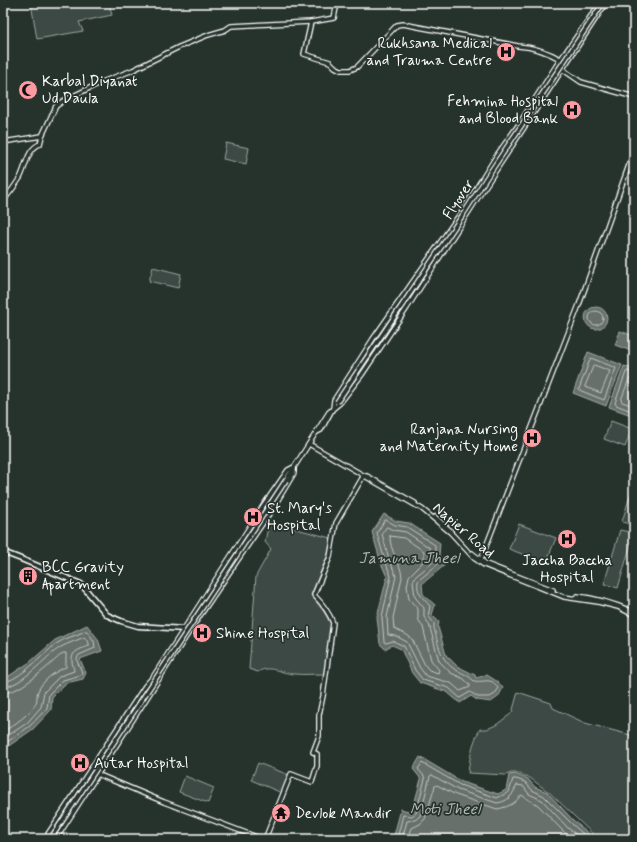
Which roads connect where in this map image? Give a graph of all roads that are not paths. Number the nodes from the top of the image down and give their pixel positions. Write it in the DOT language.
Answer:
graph roads {
  1 [pos="337,3"];
  2 [pos="603,3"];
  3 [pos="311,22"];
  4 [pos="561,59"];
  5 [pos="566,62"];
  6 [pos="556,66"];
  7 [pos="563,69"];
  8 [pos="634,98"];
  9 [pos="42,136"];
  10 [pos="3,142"];
  11 [pos="634,151"];
  12 [pos="3,201"];
  13 [pos="333,409"];
  14 [pos="311,445"];
  15 [pos="294,467"];
  16 [pos="364,475"];
  17 [pos="3,552"];
  18 [pos="480,561"];
  19 [pos="634,612"];
  20 [pos="634,615"];
  21 [pos="184,628"];
  22 [pos="190,631"];
  23 [pos="89,770"];
  24 [pos="98,775"];
  25 [pos="3,836"];
  26 [pos="8,839"];
  27 [pos="52,839"];
  28 [pos="262,839"];
  29 [pos="265,839"];
  1 -- 3 [label="main road"];
  2 -- 4 [label="main road"];
  2 -- 5 [label="main road"];
  2 -- 13 [label="main road, Flyover, bridge"];
  3 -- 4 [label="main road"];
  3 -- 9 [label="main road"];
  4 -- 5 [label="main road"];
  4 -- 6 [label="main road"];
  5 -- 7 [label="main road"];
  6 -- 7 [label="main road"];
  6 -- 13 [label="main road"];
  7 -- 8 [label="main road"];
  7 -- 13 [label="main road"];
  9 -- 10 [label="main road"];
  9 -- 12 [label="main road"];
  11 -- 18 [label="main road"];
  13 -- 14 [label="main road"];
  14 -- 15 [label="main road"];
  14 -- 16 [label="main road, Napier Road"];
  15 -- 21 [label="main road"];
  15 -- 22 [label="main road"];
  15 -- 27 [label="main road, bridge"];
  16 -- 18 [label="main road, Napier Road"];
  16 -- 29 [label="main road"];
  17 -- 21 [label="main road"];
  18 -- 19 [label="main road"];
  18 -- 20 [label="main road, Napier Road"];
  21 -- 22 [label="main road"];
  21 -- 23 [label="main road"];
  22 -- 24 [label="main road"];
  23 -- 24 [label="main road"];
  23 -- 27 [label="main road"];
  24 -- 27 [label="main road"];
  24 -- 28 [label="main road"];
  25 -- 26 [label="main road"];
}
